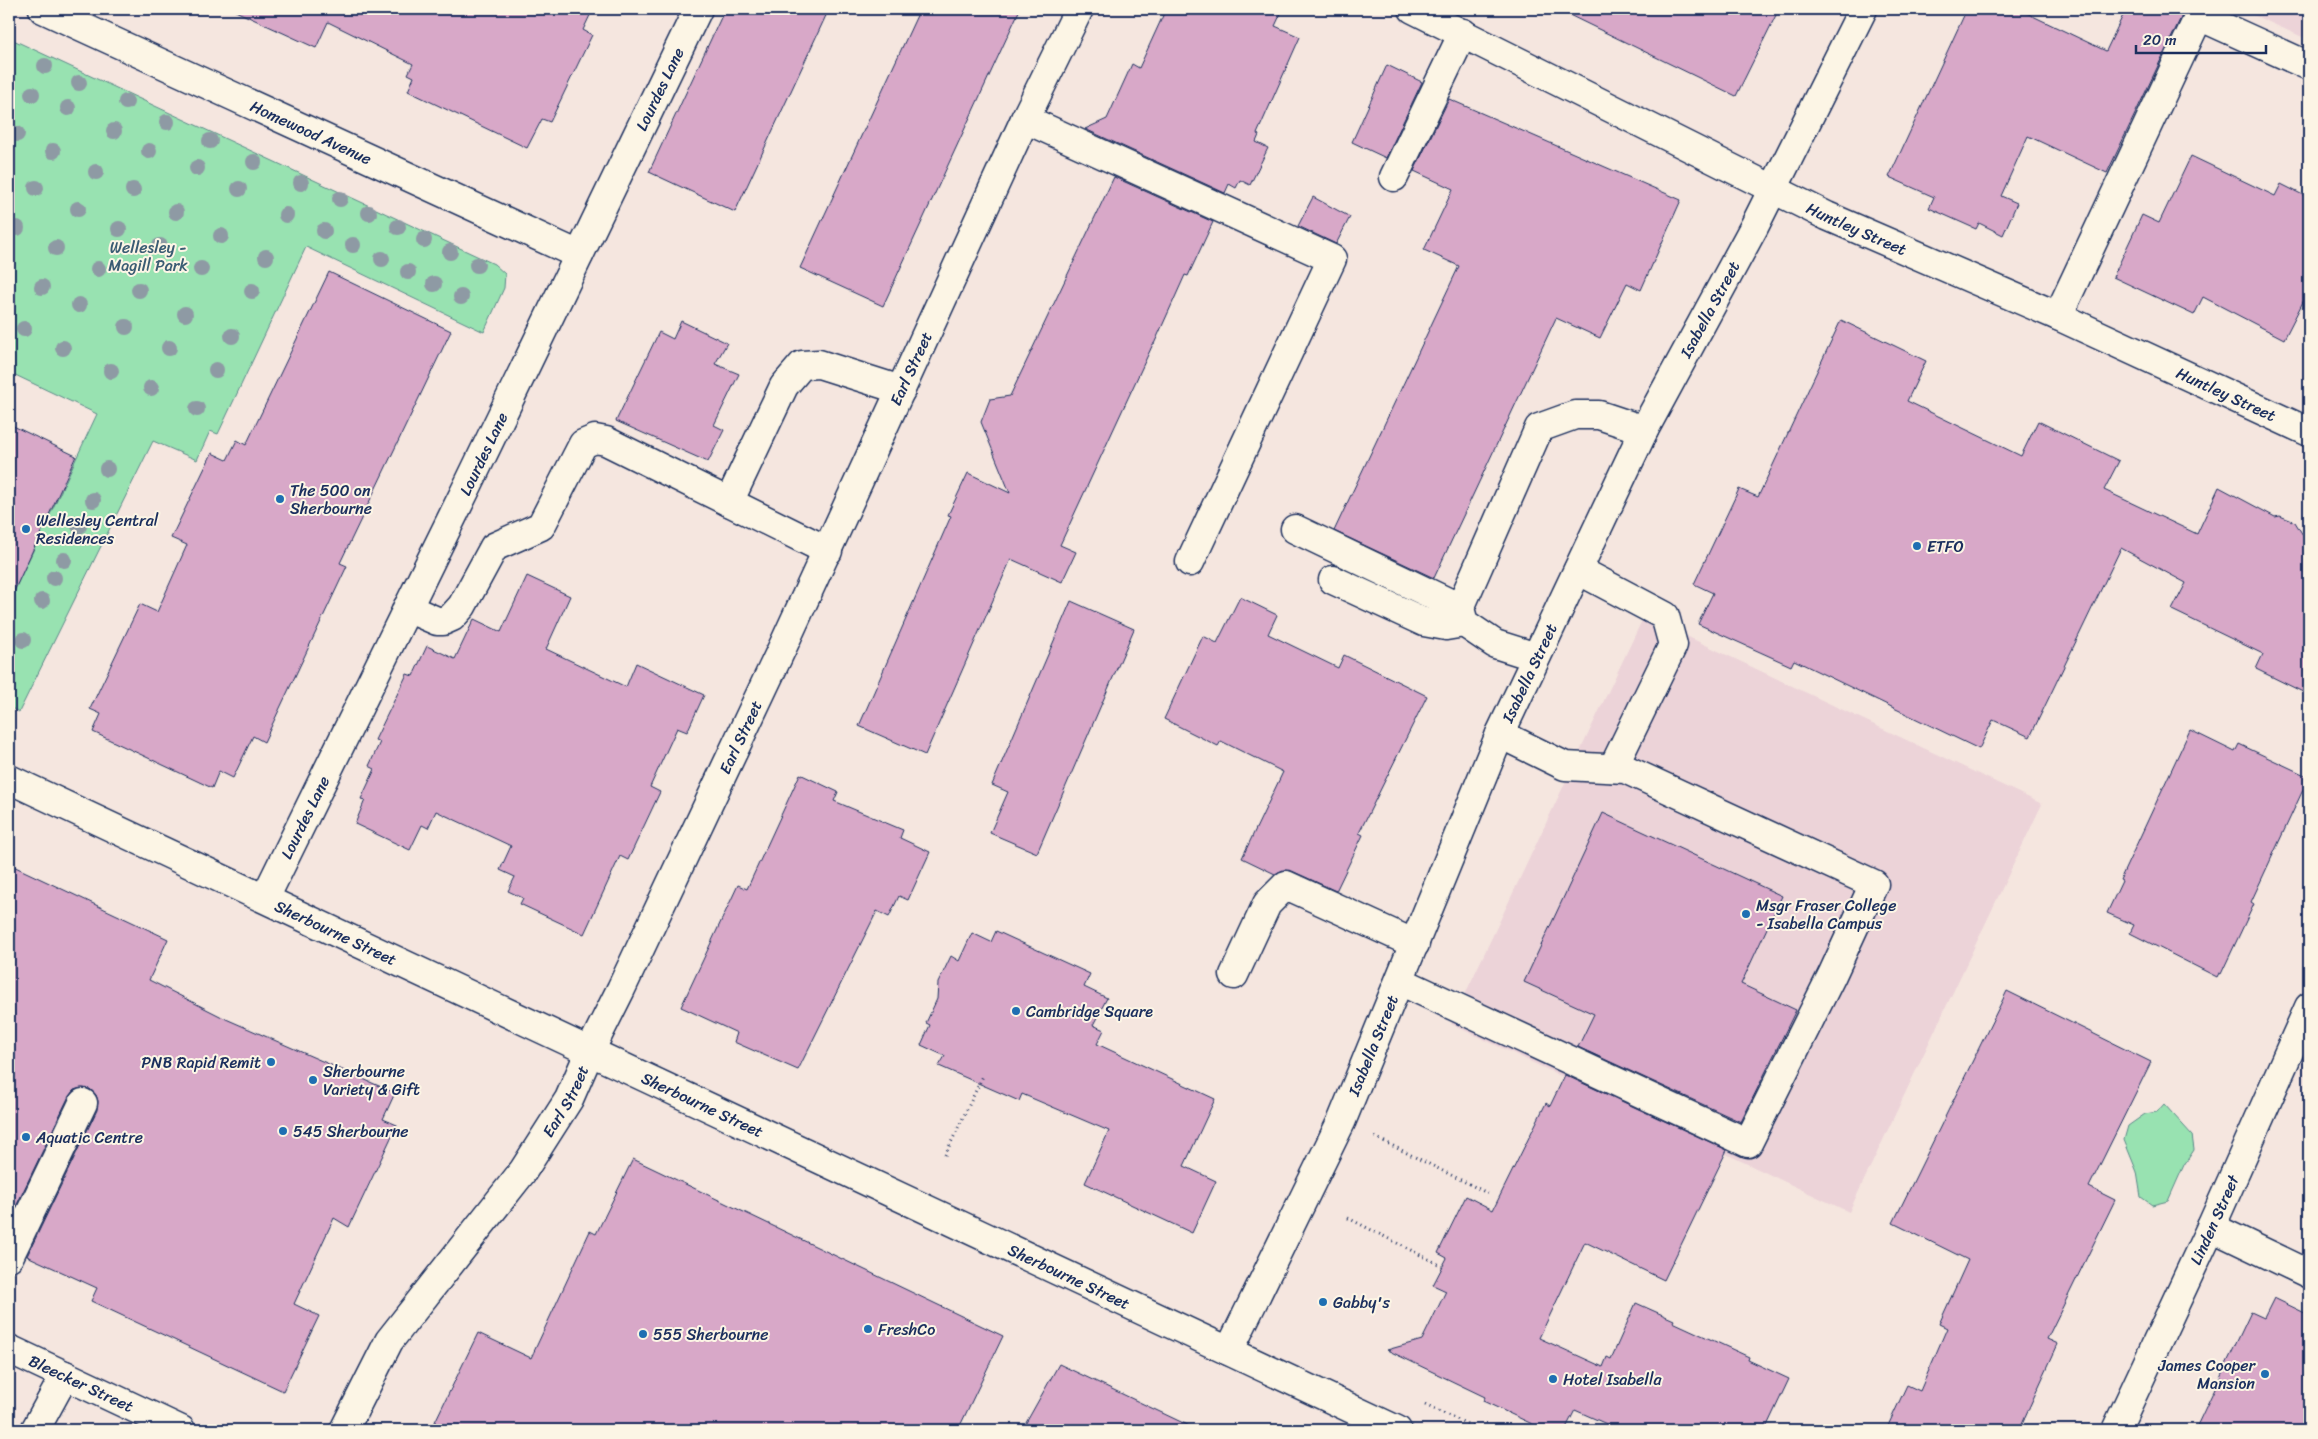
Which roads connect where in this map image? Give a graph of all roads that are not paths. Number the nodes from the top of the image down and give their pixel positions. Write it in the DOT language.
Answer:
graph roads {
  1 [pos="42,9"];
  2 [pos="698,9"];
  3 [pos="1079,9"];
  4 [pos="1413,9"];
  5 [pos="1863,9"];
  6 [pos="1463,33"];
  7 [pos="2309,66"];
  8 [pos="1025,119"];
  9 [pos="1394,177"];
  10 [pos="1773,189"];
  11 [pos="579,255"];
  12 [pos="2058,316"];
  13 [pos="901,390"];
  14 [pos="1644,430"];
  15 [pos="2309,432"];
  16 [pos="729,502"];
  17 [pos="1295,529"];
  18 [pos="828,551"];
  19 [pos="1190,562"];
  20 [pos="1578,570"];
  21 [pos="1333,580"];
  22 [pos="407,608"];
  23 [pos="1462,616"];
  24 [pos="1536,657"];
  25 [pos="1500,734"];
  26 [pos="1613,768"];
  27 [pos="9,779"];
  28 [pos="265,898"];
  29 [pos="1415,944"];
  30 [pos="1234,975"];
  31 [pos="1400,981"];
  32 [pos="2309,1007"];
  33 [pos="590,1051"];
  34 [pos="83,1103"];
  35 [pos="2211,1227"];
  36 [pos="9,1257"];
  37 [pos="2309,1274"];
  38 [pos="9,1349"];
  39 [pos="1229,1351"];
  40 [pos="65,1375"];
  41 [pos="35,1430"];
  42 [pos="181,1430"];
  43 [pos="344,1430"];
  44 [pos="1397,1430"];
  45 [pos="2116,1430"];
  1 -- 11 [label="street, Homewood Avenue"];
  2 -- 11 [label="street, Lourdes Lane"];
  3 -- 8 [label="street, Earl Street"];
  4 -- 6 [label="street, Huntley Street"];
  5 -- 10 [label="street, Isabella Street"];
  6 -- 9 [label="street"];
  6 -- 10 [label="street, Huntley Street"];
  7 -- 12 [label="street"];
  8 -- 13 [label="street, Earl Street"];
  8 -- 19 [label="street"];
  10 -- 12 [label="street, Huntley Street"];
  10 -- 14 [label="street, Isabella Street"];
  11 -- 22 [label="street, Lourdes Lane"];
  12 -- 15 [label="street, Huntley Street"];
  13 -- 16 [label="street"];
  13 -- 18 [label="street, Earl Street"];
  14 -- 20 [label="street, Isabella Street"];
  14 -- 23 [label="street"];
  16 -- 18 [label="street"];
  16 -- 22 [label="street"];
  17 -- 23 [label="street"];
  18 -- 33 [label="street, Earl Street"];
  20 -- 24 [label="street, Isabella Street"];
  20 -- 26 [label="street"];
  21 -- 23 [label="street"];
  22 -- 28 [label="street, Lourdes Lane"];
  23 -- 24 [label="street"];
  24 -- 25 [label="street, Isabella Street"];
  25 -- 26 [label="street"];
  25 -- 29 [label="street, Isabella Street"];
  26 -- 31 [label="street"];
  27 -- 28 [label="street, Sherbourne Street"];
  28 -- 33 [label="street, Sherbourne Street"];
  29 -- 30 [label="street"];
  29 -- 31 [label="street, Isabella Street"];
  31 -- 39 [label="street, Isabella Street"];
  32 -- 35 [label="street, Linden Street"];
  33 -- 39 [label="street, Sherbourne Street"];
  33 -- 43 [label="street, Earl Street"];
  34 -- 36 [label="street"];
  35 -- 37 [label="street"];
  35 -- 45 [label="street, Linden Street"];
  38 -- 40 [label="street, Bleecker Street"];
  39 -- 44 [label="street, Sherbourne Street"];
  40 -- 41 [label="street"];
  40 -- 42 [label="street, Bleecker Street"];
}
